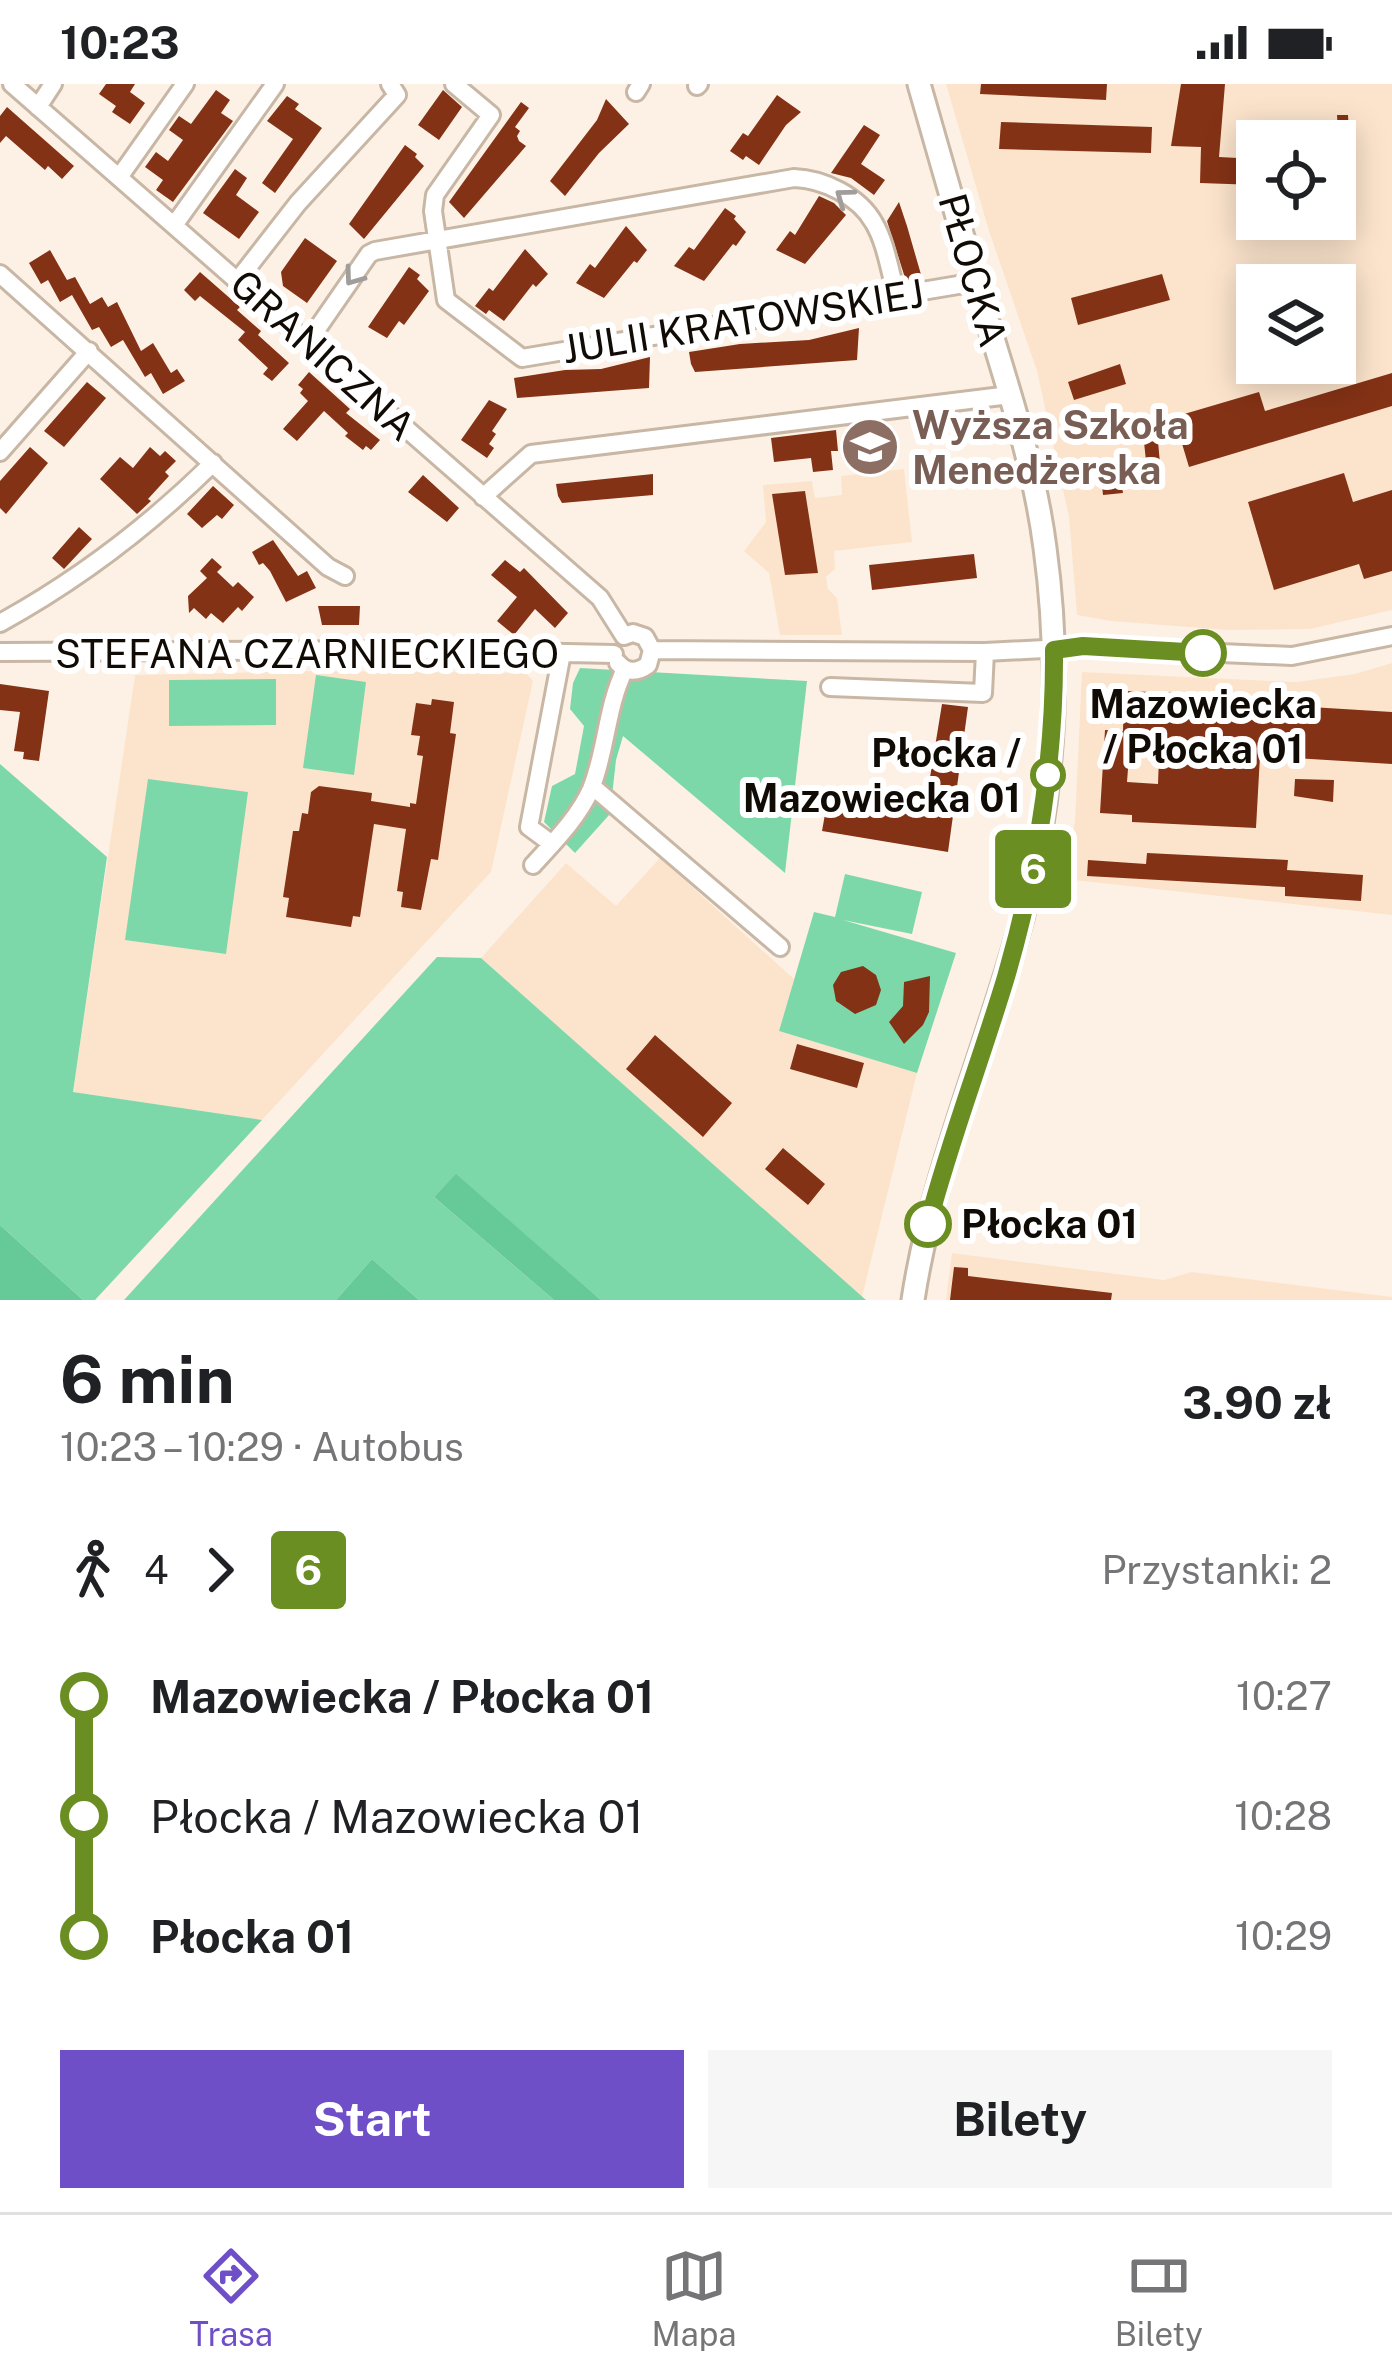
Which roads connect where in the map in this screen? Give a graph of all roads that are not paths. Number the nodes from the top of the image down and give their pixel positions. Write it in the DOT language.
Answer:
graph roads {
  1 [pos="12,84"];
  2 [pos="53,84"];
  3 [pos="184,84"];
  4 [pos="275,84"];
  5 [pos="919,84"];
  6 [pos="458,86"];
  7 [pos="398,88"];
  8 [pos="38,107"];
  9 [pos="120,176"];
  10 [pos="175,224"];
  11 [pos="438,240"];
  12 [pos="0,274"];
  13 [pos="238,280"];
  14 [pos="976,282"];
  15 [pos="896,296"];
  16 [pos="308,342"];
  17 [pos="89,352"];
  18 [pos="1010,395"];
  19 [pos="0,452"];
  20 [pos="212,464"];
  21 [pos="483,497"];
  22 [pos="345,576"];
  23 [pos="0,622"];
  24 [pos="624,636"];
  25 [pos="1392,637"];
  26 [pos="652,650"];
  27 [pos="1054,650"];
  28 [pos="0,652"];
  29 [pos="985,652"];
  30 [pos="562,653"];
  31 [pos="620,662"];
  32 [pos="830,687"];
  33 [pos="592,786"];
  34 [pos="552,844"];
  35 [pos="533,865"];
  36 [pos="780,947"];
  37 [pos="914,1300"];
  1 -- 8 [label="street, GRANICZNA"];
  2 -- 8 [label="street"];
  3 -- 9 [label="street"];
  4 -- 10 [label="street"];
  5 -- 14 [label="main road, PŁOCKA"];
  6 -- 11 [label="street, JULII KRATOWSKIEJ"];
  7 -- 13 [label="street"];
  8 -- 9 [label="street, GRANICZNA"];
  9 -- 10 [label="street, GRANICZNA"];
  10 -- 13 [label="street, GRANICZNA"];
  15 -- 11 [label="street, one-way"];
  11 -- 15 [label="street, JULII KRATOWSKIEJ"];
  11 -- 16 [label="street, one-way"];
  12 -- 17 [label="street"];
  13 -- 16 [label="street, GRANICZNA"];
  14 -- 15 [label="street, JULII KRATOWSKIEJ"];
  14 -- 18 [label="main road, PŁOCKA"];
  16 -- 21 [label="street, GRANICZNA"];
  17 -- 19 [label="street"];
  17 -- 20 [label="street"];
  18 -- 21 [label="street"];
  18 -- 27 [label="main road, PŁOCKA"];
  20 -- 22 [label="street"];
  20 -- 23 [label="street"];
  21 -- 24 [label="street, GRANICZNA"];
  24 -- 26 [label="street"];
  24 -- 31 [label="street"];
  25 -- 27 [label="street"];
  26 -- 29 [label="street"];
  26 -- 31 [label="street"];
  27 -- 29 [label="street"];
  27 -- 37 [label="main road, PŁOCKA"];
  28 -- 30 [label="street, STEFANA CZARNIECKIEGO"];
  29 -- 32 [label="street"];
  30 -- 31 [label="street, STEFANA CZARNIECKIEGO"];
  30 -- 34 [label="street"];
  31 -- 33 [label="street"];
  33 -- 34 [label="street"];
  33 -- 36 [label="street"];
  34 -- 35 [label="street"];
}
